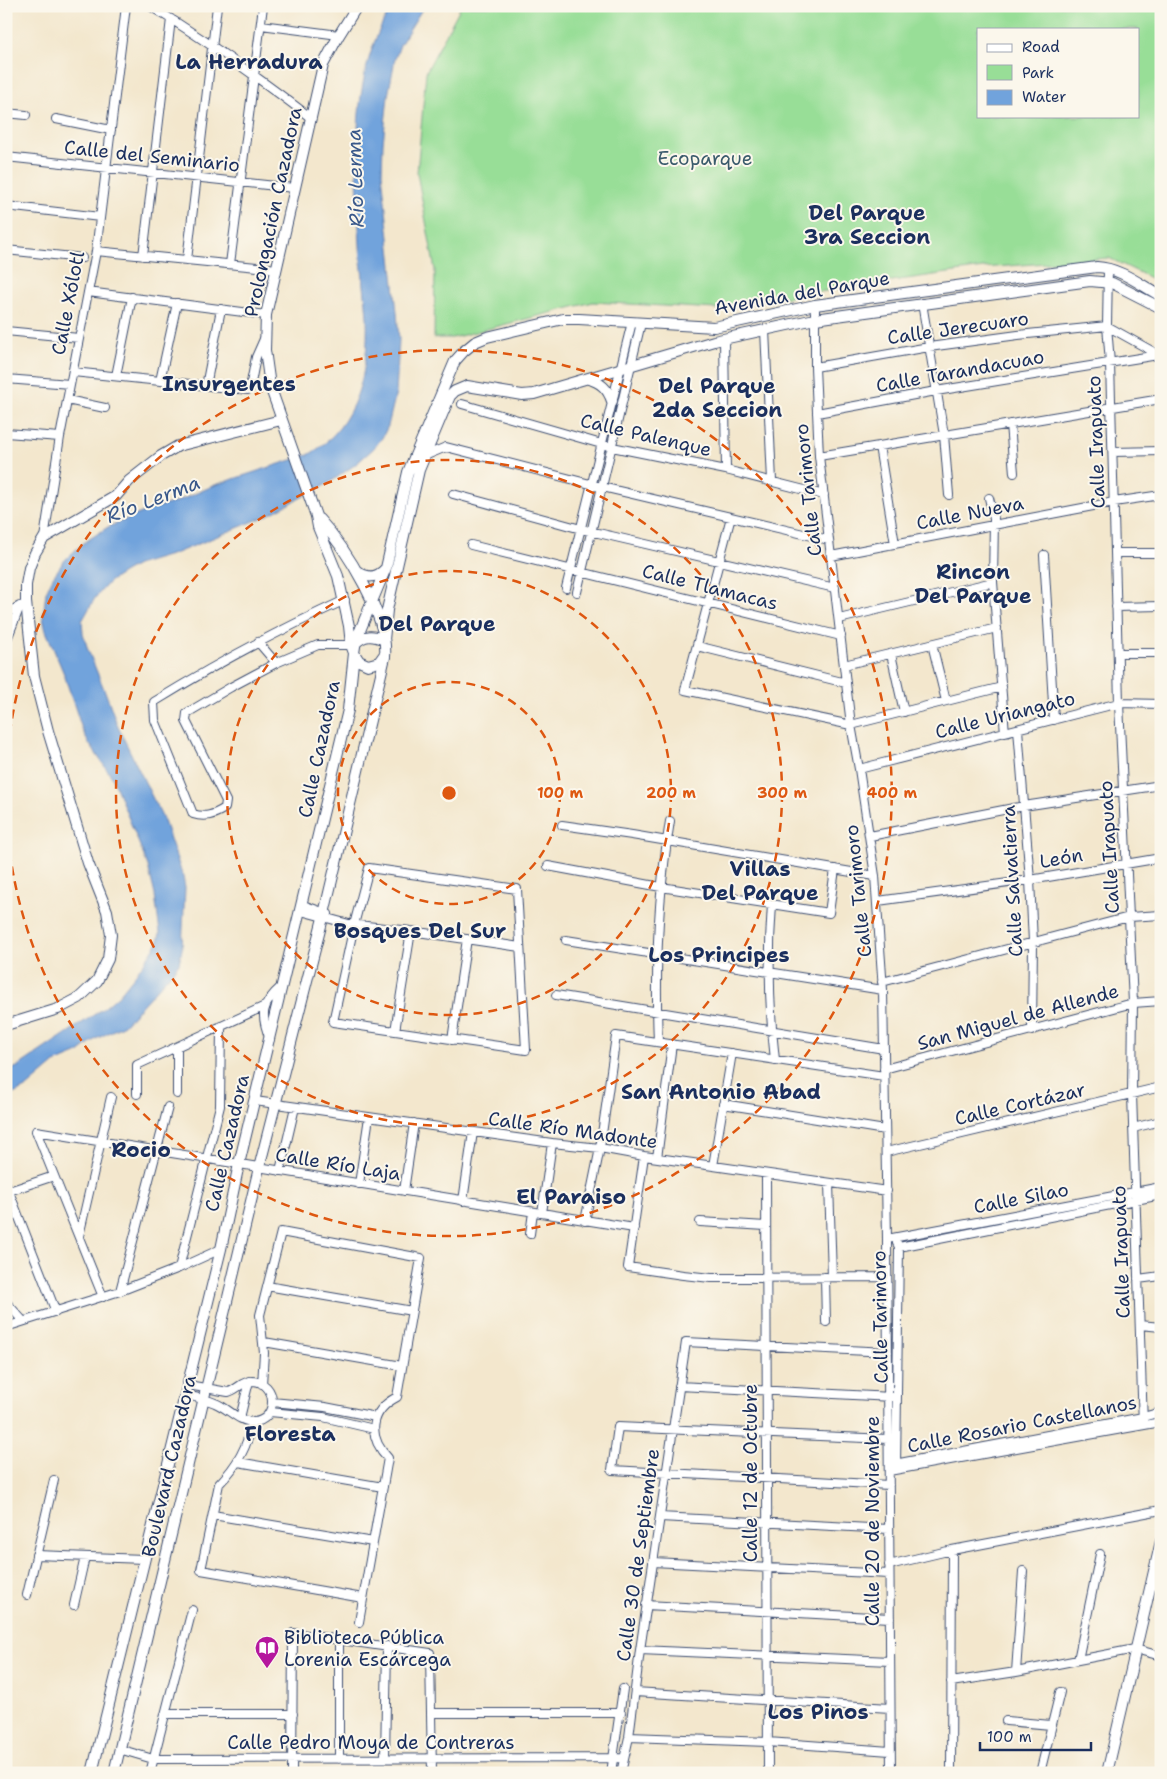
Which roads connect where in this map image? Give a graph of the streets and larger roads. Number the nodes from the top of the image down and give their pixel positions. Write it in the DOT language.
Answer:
graph roads {
  1 [pos="126,6"];
  2 [pos="150,6"];
  3 [pos="217,6"];
  4 [pos="263,6"];
  5 [pos="357,6"];
  6 [pos="171,19"];
  7 [pos="261,26"];
  8 [pos="339,35"];
  9 [pos="214,46"];
  10 [pos="255,75"];
  11 [pos="6,113"];
  12 [pos="26,115"];
  13 [pos="311,118"];
  14 [pos="56,119"];
  15 [pos="111,130"];
  16 [pos="6,157"];
  17 [pos="106,168"];
  18 [pos="152,173"];
  19 [pos="197,178"];
  20 [pos="241,182"];
  21 [pos="294,188"];
  22 [pos="6,206"];
  23 [pos="100,217"];
  24 [pos="6,250"];
  25 [pos="96,251"];
  26 [pos="143,256"];
  27 [pos="82,258"];
  28 [pos="187,260"];
  29 [pos="230,264"];
  30 [pos="1108,268"];
  31 [pos="277,269"];
  32 [pos="1108,282"];
  33 [pos="88,292"];
  34 [pos="1161,296"];
  35 [pos="132,297"];
  36 [pos="177,303"];
  37 [pos="922,303"];
  38 [pos="815,304"];
  39 [pos="1161,308"];
  40 [pos="221,309"];
  41 [pos="266,315"];
  42 [pos="814,318"];
  43 [pos="637,323"];
  44 [pos="1107,326"];
  45 [pos="765,330"];
  46 [pos="6,331"];
  47 [pos="265,337"];
  48 [pos="79,338"];
  49 [pos="724,338"];
  50 [pos="929,347"];
  51 [pos="1159,356"];
  52 [pos="1110,362"];
  53 [pos="631,365"];
  54 [pos="815,367"];
  55 [pos="620,369"];
  56 [pos="73,372"];
  57 [pos="116,376"];
  58 [pos="6,379"];
  59 [pos="588,379"];
  60 [pos="160,381"];
  61 [pos="70,384"];
  62 [pos="206,386"];
  63 [pos="936,391"];
  64 [pos="446,394"];
  65 [pos="1161,399"];
  66 [pos="67,400"];
  67 [pos="612,401"];
  68 [pos="462,404"];
  69 [pos="1111,407"];
  70 [pos="106,408"];
  71 [pos="817,413"];
  72 [pos="281,420"];
  73 [pos="1010,424"];
  74 [pos="6,433"];
  75 [pos="944,435"];
  76 [pos="60,437"];
  77 [pos="602,444"];
  78 [pos="879,446"];
  79 [pos="612,447"];
  80 [pos="1161,451"];
  81 [pos="1113,452"];
  82 [pos="425,456"];
  83 [pos="819,456"];
  84 [pos="412,462"];
  85 [pos="726,470"];
  86 [pos="1014,473"];
  87 [pos="772,481"];
  88 [pos="592,484"];
  89 [pos="602,487"];
  90 [pos="453,494"];
  91 [pos="824,495"];
  92 [pos="1161,495"];
  93 [pos="949,496"];
  94 [pos="990,498"];
  95 [pos="1114,502"];
  96 [pos="314,511"];
  97 [pos="731,517"];
  98 [pos="994,525"];
  99 [pos="581,529"];
  100 [pos="592,531"];
  101 [pos="44,538"];
  102 [pos="829,540"];
  103 [pos="895,544"];
  104 [pos="471,545"];
  105 [pos="1115,553"];
  106 [pos="1161,553"];
  107 [pos="1044,555"];
  108 [pos="831,556"];
  109 [pos="719,560"];
  110 [pos="386,568"];
  111 [pos="571,570"];
  112 [pos="356,571"];
  113 [pos="581,573"];
  114 [pos="993,582"];
  115 [pos="566,588"];
  116 [pos="835,588"];
  117 [pos="577,592"];
  118 [pos="345,600"];
  119 [pos="372,602"];
  120 [pos="23,604"];
  121 [pos="708,604"];
  122 [pos="1161,606"];
  123 [pos="1116,607"];
  124 [pos="6,613"];
  125 [pos="839,619"];
  126 [pos="997,628"];
  127 [pos="841,636"];
  128 [pos="384,640"];
  129 [pos="6,642"];
  130 [pos="258,642"];
  131 [pos="932,644"];
  132 [pos="697,646"];
  133 [pos="354,647"];
  134 [pos="385,653"];
  135 [pos="1118,653"];
  136 [pos="1161,653"];
  137 [pos="891,654"];
  138 [pos="276,663"];
  139 [pos="844,665"];
  140 [pos="846,683"];
  141 [pos="1002,687"];
  142 [pos="946,701"];
  143 [pos="1119,703"];
  144 [pos="1161,704"];
  145 [pos="904,712"];
  146 [pos="1054,720"];
  147 [pos="851,725"];
  148 [pos="1018,730"];
  149 [pos="1005,733"];
  150 [pos="859,769"];
  151 [pos="1161,785"];
  152 [pos="1123,791"];
  153 [pos="1024,806"];
  154 [pos="670,821"];
  155 [pos="562,825"];
  156 [pos="870,836"];
  157 [pos="667,841"];
  158 [pos="1161,858"];
  159 [pos="1126,863"];
  160 [pos="548,866"];
  161 [pos="834,869"];
  162 [pos="875,876"];
  163 [pos="1030,880"];
  164 [pos="661,887"];
  165 [pos="878,901"];
  166 [pos="772,904"];
  167 [pos="302,908"];
  168 [pos="324,915"];
  169 [pos="1161,915"];
  170 [pos="1129,917"];
  171 [pos="357,924"];
  172 [pos="411,931"];
  173 [pos="467,939"];
  174 [pos="566,940"];
  175 [pos="1033,942"];
  176 [pos="520,947"];
  177 [pos="657,954"];
  178 [pos="769,972"];
  179 [pos="283,985"];
  180 [pos="883,986"];
  181 [pos="556,994"];
  182 [pos="1161,1001"];
  183 [pos="1133,1003"];
  184 [pos="265,1006"];
  185 [pos="656,1011"];
  186 [pos="6,1025"];
  187 [pos="221,1026"];
  188 [pos="395,1031"];
  189 [pos="772,1031"];
  190 [pos="1032,1031"];
  191 [pos="270,1040"];
  192 [pos="452,1040"];
  193 [pos="658,1042"];
  194 [pos="672,1044"];
  195 [pos="177,1047"];
  196 [pos="884,1049"];
  197 [pos="732,1053"];
  198 [pos="775,1060"];
  199 [pos="884,1072"];
  200 [pos="1161,1087"];
  201 [pos="137,1094"];
  202 [pos="177,1094"];
  203 [pos="1132,1094"];
  204 [pos="111,1097"];
  205 [pos="255,1101"];
  206 [pos="275,1104"];
  207 [pos="724,1104"];
  208 [pos="295,1106"];
  209 [pos="168,1107"];
  210 [pos="369,1117"];
  211 [pos="1161,1121"];
  212 [pos="414,1124"];
  213 [pos="1133,1128"];
  214 [pos="886,1130"];
  215 [pos="473,1132"];
  216 [pos="101,1142"];
  217 [pos="552,1143"];
  218 [pos="600,1148"];
  219 [pos="156,1151"];
  220 [pos="886,1152"];
  221 [pos="644,1156"];
  222 [pos="658,1158"];
  223 [pos="206,1159"];
  224 [pos="239,1164"];
  225 [pos="713,1166"];
  226 [pos="259,1168"];
  227 [pos="280,1171"];
  228 [pos="766,1174"];
  229 [pos="54,1176"];
  230 [pos="829,1183"];
  231 [pos="359,1184"];
  232 [pos="1161,1187"];
  233 [pos="7,1189"];
  234 [pos="404,1191"];
  235 [pos="887,1191"];
  236 [pos="1161,1195"];
  237 [pos="1135,1197"];
  238 [pos="463,1201"];
  239 [pos="533,1212"];
  240 [pos="542,1213"];
  241 [pos="586,1220"];
  242 [pos="700,1222"];
  243 [pos="766,1226"];
  244 [pos="634,1228"];
  245 [pos="530,1234"];
  246 [pos="78,1236"];
  247 [pos="887,1239"];
  248 [pos="899,1247"];
  249 [pos="221,1248"];
  250 [pos="179,1268"];
  251 [pos="1161,1276"];
  252 [pos="828,1277"];
  253 [pos="887,1277"];
  254 [pos="766,1278"];
  255 [pos="1138,1279"];
  256 [pos="267,1286"];
  257 [pos="120,1291"];
  258 [pos="103,1297"];
  259 [pos="6,1302"];
  260 [pos="412,1311"];
  261 [pos="56,1312"];
  262 [pos="23,1321"];
  263 [pos="826,1322"];
  264 [pos="1140,1325"];
  265 [pos="6,1326"];
  266 [pos="1161,1327"];
  267 [pos="264,1342"];
  268 [pos="766,1346"];
  269 [pos="888,1352"];
  270 [pos="402,1366"];
  271 [pos="249,1381"];
  272 [pos="262,1384"];
  273 [pos="679,1386"];
  274 [pos="186,1390"];
  275 [pos="766,1390"];
  276 [pos="204,1394"];
  277 [pos="888,1397"];
  278 [pos="897,1397"];
  279 [pos="272,1402"];
  280 [pos="270,1412"];
  281 [pos="1161,1412"];
  282 [pos="376,1417"];
  283 [pos="240,1418"];
  284 [pos="1143,1421"];
  285 [pos="252,1422"];
  286 [pos="1161,1422"];
  287 [pos="374,1428"];
  288 [pos="673,1430"];
  289 [pos="766,1434"];
  290 [pos="888,1440"];
  291 [pos="238,1462"];
  292 [pos="892,1468"];
  293 [pos="666,1473"];
  294 [pos="766,1478"];
  295 [pos="54,1480"];
  296 [pos="889,1485"];
  297 [pos="383,1487"];
  298 [pos="1161,1510"];
  299 [pos="213,1514"];
  300 [pos="660,1517"];
  301 [pos="766,1523"];
  302 [pos="889,1529"];
  303 [pos="1161,1541"];
  304 [pos="373,1542"];
  305 [pos="952,1550"];
  306 [pos="1100,1554"];
  307 [pos="36,1555"];
  308 [pos="85,1557"];
  309 [pos="144,1559"];
  310 [pos="653,1562"];
  311 [pos="889,1565"];
  312 [pos="1158,1566"];
  313 [pos="766,1568"];
  314 [pos="1023,1571"];
  315 [pos="889,1574"];
  316 [pos="26,1595"];
  317 [pos="363,1598"];
  318 [pos="74,1605"];
  319 [pos="646,1605"];
  320 [pos="192,1610"];
  321 [pos="767,1611"];
  322 [pos="890,1618"];
  323 [pos="359,1622"];
  324 [pos="339,1639"];
  325 [pos="387,1646"];
  326 [pos="1136,1649"];
  327 [pos="640,1650"];
  328 [pos="767,1655"];
  329 [pos="1161,1656"];
  330 [pos="1078,1660"];
  331 [pos="890,1661"];
  332 [pos="1016,1672"];
  333 [pos="952,1682"];
  334 [pos="623,1689"];
  335 [pos="635,1692"];
  336 [pos="1060,1692"];
  337 [pos="767,1700"];
  338 [pos="890,1708"];
  339 [pos="431,1713"];
  340 [pos="165,1714"];
  341 [pos="293,1714"];
  342 [pos="621,1714"];
  343 [pos="1006,1721"];
  344 [pos="1051,1724"];
  345 [pos="629,1737"];
  346 [pos="768,1742"];
  347 [pos="119,1749"];
  348 [pos="890,1751"];
  349 [pos="339,1758"];
  350 [pos="385,1758"];
  351 [pos="432,1758"];
  352 [pos="614,1758"];
  353 [pos="624,1758"];
  354 [pos="154,1759"];
  355 [pos="292,1759"];
  356 [pos="1161,1768"];
  357 [pos="92,1773"];
  358 [pos="114,1773"];
  359 [pos="150,1773"];
  360 [pos="292,1773"];
  361 [pos="432,1773"];
  362 [pos="611,1773"];
  363 [pos="622,1773"];
  364 [pos="768,1773"];
  365 [pos="890,1773"];
  366 [pos="951,1773"];
  367 [pos="1040,1773"];
  368 [pos="1107,1773"];
  369 [pos="1160,1773"];
  1 -- 15 [label="street, Calle Xólotl"];
  2 -- 6 [label="street"];
  3 -- 9 [label="street"];
  4 -- 7 [label="street"];
  5 -- 8 [label="street, Prolongación Cazadora"];
  6 -- 9 [label="street"];
  6 -- 18 [label="street"];
  7 -- 8 [label="street"];
  7 -- 10 [label="street"];
  8 -- 13 [label="street, Prolongación Cazadora"];
  9 -- 10 [label="street"];
  9 -- 19 [label="street"];
  10 -- 13 [label="street"];
  10 -- 20 [label="street"];
  11 -- 12 [label="street"];
  13 -- 21 [label="street, Prolongación Cazadora"];
  14 -- 15 [label="street"];
  15 -- 17 [label="street, Calle Xólotl"];
  16 -- 17 [label="street, Calle del Seminario"];
  17 -- 18 [label="street, Calle del Seminario"];
  17 -- 23 [label="street, Calle Xólotl"];
  18 -- 19 [label="street, Calle del Seminario"];
  18 -- 26 [label="street"];
  19 -- 20 [label="street, Calle del Seminario"];
  19 -- 28 [label="street"];
  20 -- 21 [label="street, Calle del Seminario"];
  20 -- 29 [label="street"];
  21 -- 31 [label="street, Prolongación Cazadora"];
  22 -- 23 [label="street"];
  23 -- 25 [label="street, Calle Xólotl"];
  24 -- 27 [label="street"];
  25 -- 26 [label="street"];
  25 -- 33 [label="street, Calle Xólotl"];
  26 -- 28 [label="street"];
  28 -- 29 [label="street"];
  29 -- 31 [label="street"];
  30 -- 32 [label="street, Calle Irapuato"];
  30 -- 34 [label="street, Avenida del Parque"];
  30 -- 38 [label="street, Avenida del Parque"];
  31 -- 41 [label="street, Prolongación Cazadora"];
  32 -- 37 [label="street, Avenida del Parque"];
  32 -- 39 [label="street, Avenida del Parque"];
  32 -- 44 [label="street, Calle Irapuato"];
  33 -- 35 [label="street"];
  33 -- 48 [label="street, Calle Xólotl"];
  35 -- 36 [label="street"];
  35 -- 57 [label="street"];
  36 -- 40 [label="street"];
  36 -- 60 [label="street"];
  37 -- 42 [label="street, Avenida del Parque"];
  37 -- 50 [label="street"];
  38 -- 42 [label="street, Calle Tarimoro"];
  38 -- 43 [label="street, Avenida del Parque"];
  40 -- 41 [label="street"];
  40 -- 62 [label="street"];
  41 -- 47 [label="street, Prolongación Cazadora"];
  42 -- 45 [label="street, Avenida del Parque"];
  42 -- 54 [label="street, Calle Tarimoro"];
  43 -- 53 [label="street"];
  43 -- 55 [label="street"];
  43 -- 64 [label="street, Avenida del Parque"];
  44 -- 50 [label="street, Calle Jerecuaro"];
  44 -- 51 [label="street"];
  44 -- 52 [label="street, Calle Irapuato"];
  45 -- 49 [label="street, Avenida del Parque"];
  45 -- 87 [label="street"];
  46 -- 48 [label="street"];
  47 -- 62 [label="street"];
  47 -- 72 [label="street, Prolongación Cazadora"];
  48 -- 56 [label="street, Calle Xólotl"];
  49 -- 53 [label="street, Avenida del Parque"];
  49 -- 85 [label="street"];
  50 -- 54 [label="street, Calle Jerecuaro"];
  50 -- 63 [label="street"];
  51 -- 52 [label="street, Calle Tarandacuao"];
  52 -- 63 [label="street, Calle Tarandacuao"];
  52 -- 69 [label="street, Calle Irapuato"];
  53 -- 55 [label="street, Avenida del Parque"];
  53 -- 79 [label="street"];
  54 -- 71 [label="street, Calle Tarimoro"];
  55 -- 59 [label="street, Avenida del Parque"];
  55 -- 67 [label="street"];
  56 -- 57 [label="street"];
  56 -- 61 [label="street, Calle Xólotl"];
  57 -- 60 [label="street"];
  58 -- 61 [label="street"];
  59 -- 64 [label="street, Avenida del Parque"];
  59 -- 67 [label="street"];
  60 -- 62 [label="street"];
  61 -- 66 [label="street, Calle Xólotl"];
  63 -- 71 [label="street, Calle Tarandacuao"];
  63 -- 75 [label="street"];
  64 -- 82 [label="street"];
  64 -- 84 [label="street"];
  65 -- 69 [label="street"];
  66 -- 70 [label="street"];
  66 -- 76 [label="street, Calle Xólotl"];
  67 -- 77 [label="street"];
  68 -- 77 [label="street, Calle Palenque"];
  69 -- 73 [label="street"];
  69 -- 81 [label="street, Calle Irapuato"];
  71 -- 83 [label="street, Calle Tarimoro"];
  72 -- 96 [label="street, Prolongación Cazadora"];
  72 -- 101 [label="street"];
  73 -- 75 [label="street"];
  73 -- 86 [label="street"];
  74 -- 76 [label="street"];
  75 -- 78 [label="street"];
  75 -- 93 [label="street"];
  76 -- 101 [label="street, Calle Xólotl"];
  77 -- 79 [label="street, Calle Palenque"];
  77 -- 88 [label="street"];
  78 -- 83 [label="street"];
  78 -- 103 [label="street"];
  79 -- 85 [label="street, Calle Palenque"];
  79 -- 89 [label="street"];
  80 -- 81 [label="street"];
  81 -- 95 [label="street, Calle Irapuato"];
  82 -- 84 [label="street"];
  82 -- 88 [label="street"];
  82 -- 128 [label="street"];
  83 -- 91 [label="street, Calle Tarimoro"];
  84 -- 110 [label="street"];
  85 -- 87 [label="street, Calle Palenque"];
  87 -- 91 [label="street, Calle Palenque"];
  88 -- 89 [label="street"];
  88 -- 99 [label="street"];
  89 -- 97 [label="street"];
  89 -- 100 [label="street"];
  90 -- 99 [label="street"];
  91 -- 102 [label="street, Calle Tarimoro"];
  92 -- 95 [label="street, Calle Nueva"];
  94 -- 98 [label="street"];
  95 -- 98 [label="street, Calle Nueva"];
  95 -- 105 [label="street, Calle Irapuato"];
  96 -- 112 [label="street, Calle Cazadora"];
  96 -- 118 [label="street, Calle Cazadora"];
  97 -- 102 [label="street"];
  97 -- 109 [label="street"];
  98 -- 103 [label="street, Calle Nueva"];
  98 -- 114 [label="street"];
  99 -- 100 [label="street"];
  99 -- 111 [label="street"];
  100 -- 109 [label="street"];
  100 -- 113 [label="street"];
  101 -- 120 [label="street, Calle Xólotl"];
  102 -- 108 [label="street, Calle Tarimoro"];
  103 -- 108 [label="street, Calle Nueva"];
  104 -- 111 [label="street, Calle Tlamacas"];
  105 -- 106 [label="street"];
  105 -- 123 [label="street, Calle Irapuato"];
  107 -- 146 [label="street"];
  108 -- 116 [label="street, Calle Tarimoro"];
  109 -- 116 [label="street"];
  109 -- 121 [label="street"];
  110 -- 112 [label="street"];
  110 -- 119 [label="street"];
  111 -- 113 [label="street, Calle Tlamacas"];
  111 -- 115 [label="street"];
  112 -- 119 [label="street, Calle Cazadora"];
  113 -- 117 [label="street"];
  113 -- 121 [label="street, Calle Tlamacas"];
  114 -- 125 [label="street"];
  114 -- 126 [label="street"];
  116 -- 125 [label="street, Calle Tarimoro"];
  118 -- 130 [label="street"];
  118 -- 133 [label="street, Calle Cazadora"];
  119 -- 128 [label="street, Calle Cazadora"];
  119 -- 133 [label="street"];
  120 -- 124 [label="street"];
  120 -- 129 [label="street"];
  120 -- 186 [label="street, Calle Xólotl"];
  121 -- 127 [label="street, Calle Tlamacas"];
  121 -- 132 [label="street"];
  122 -- 123 [label="street"];
  123 -- 135 [label="street, Calle Irapuato"];
  125 -- 127 [label="street, Calle Tarimoro"];
  126 -- 131 [label="street"];
  126 -- 141 [label="street"];
  127 -- 139 [label="street, Calle Tarimoro"];
  128 -- 133 [label="street"];
  128 -- 134 [label="street, Calle Cazadora"];
  130 -- 138 [label="street"];
  130 -- 138 [label="street"];
  131 -- 137 [label="street"];
  131 -- 142 [label="street"];
  132 -- 140 [label="street"];
  132 -- 147 [label="street"];
  133 -- 134 [label="street"];
  133 -- 138 [label="street"];
  133 -- 167 [label="street, Calle Cazadora"];
  134 -- 168 [label="street, Calle Cazadora"];
  135 -- 136 [label="street"];
  135 -- 143 [label="street, Calle Irapuato"];
  137 -- 139 [label="street"];
  137 -- 145 [label="street"];
  139 -- 140 [label="street, Calle Tarimoro"];
  140 -- 147 [label="street, Calle Tarimoro"];
  141 -- 142 [label="street"];
  141 -- 149 [label="street"];
  142 -- 145 [label="street"];
  143 -- 144 [label="street, Calle Uriangato"];
  143 -- 146 [label="street, Calle Uriangato"];
  143 -- 152 [label="street, Calle Irapuato"];
  145 -- 147 [label="street"];
  146 -- 148 [label="street, Calle Uriangato"];
  147 -- 150 [label="street, Calle Tarimoro"];
  148 -- 149 [label="street, Calle Uriangato"];
  148 -- 153 [label="street, Calle Salvatierra"];
  149 -- 150 [label="street, Calle Uriangato"];
  150 -- 156 [label="street, Calle Tarimoro"];
  151 -- 152 [label="street"];
  152 -- 153 [label="street"];
  152 -- 159 [label="street, Calle Irapuato"];
  153 -- 156 [label="street"];
  153 -- 163 [label="street, Calle Salvatierra"];
  154 -- 157 [label="street"];
  155 -- 157 [label="street"];
  156 -- 162 [label="street, Calle Tarimoro"];
  157 -- 161 [label="street"];
  157 -- 164 [label="street"];
  158 -- 159 [label="street, León"];
  159 -- 163 [label="street, León"];
  159 -- 170 [label="street, Calle Irapuato"];
  160 -- 164 [label="street"];
  161 -- 162 [label="street"];
  161 -- 166 [label="street"];
  162 -- 165 [label="street, Calle Tarimoro"];
  163 -- 165 [label="street, León"];
  163 -- 175 [label="street, Calle Salvatierra"];
  164 -- 166 [label="street"];
  164 -- 177 [label="street"];
  165 -- 180 [label="street, Calle Tarimoro"];
  166 -- 178 [label="street"];
  167 -- 168 [label="street"];
  167 -- 179 [label="street, Calle Cazadora"];
  168 -- 171 [label="street"];
  168 -- 206 [label="street, Calle Cazadora"];
  169 -- 170 [label="street"];
  170 -- 175 [label="street"];
  170 -- 183 [label="street, Calle Irapuato"];
  171 -- 172 [label="street"];
  171 -- 176 [label="street"];
  171 -- 188 [label="street"];
  172 -- 173 [label="street"];
  172 -- 188 [label="street"];
  173 -- 176 [label="street"];
  173 -- 192 [label="street"];
  174 -- 177 [label="street"];
  175 -- 180 [label="street"];
  175 -- 190 [label="street, Calle Salvatierra"];
  176 -- 192 [label="street"];
  177 -- 178 [label="street"];
  177 -- 185 [label="street"];
  178 -- 180 [label="street"];
  178 -- 189 [label="street"];
  179 -- 184 [label="street"];
  179 -- 191 [label="street, Calle Cazadora"];
  180 -- 196 [label="street, Calle Tarimoro"];
  181 -- 185 [label="street"];
  182 -- 183 [label="street, San Miguel de Allende"];
  183 -- 190 [label="street, San Miguel de Allende"];
  183 -- 203 [label="street, Calle Irapuato"];
  184 -- 187 [label="street"];
  184 -- 191 [label="street"];
  185 -- 189 [label="street"];
  185 -- 193 [label="street"];
  187 -- 195 [label="street"];
  187 -- 223 [label="street"];
  188 -- 192 [label="street"];
  189 -- 196 [label="street"];
  189 -- 198 [label="street"];
  190 -- 199 [label="street, San Miguel de Allende"];
  191 -- 205 [label="street, Calle Cazadora"];
  193 -- 194 [label="street"];
  193 -- 218 [label="street"];
  194 -- 197 [label="street"];
  194 -- 222 [label="street"];
  195 -- 201 [label="street"];
  195 -- 202 [label="street"];
  196 -- 199 [label="street, Calle Tarimoro"];
  197 -- 198 [label="street"];
  197 -- 207 [label="street"];
  198 -- 199 [label="street"];
  199 -- 214 [label="street, Calle Tarimoro"];
  200 -- 203 [label="street, Calle Cortázar"];
  203 -- 213 [label="street, Calle Irapuato"];
  203 -- 220 [label="street, Calle Cortázar"];
  204 -- 216 [label="street"];
  205 -- 206 [label="street, Calle Río Madonte"];
  205 -- 224 [label="street, Calle Cazadora"];
  206 -- 208 [label="street, Calle Río Madonte"];
  206 -- 226 [label="street, Calle Cazadora"];
  207 -- 214 [label="street"];
  207 -- 225 [label="street"];
  208 -- 210 [label="street, Calle Río Madonte"];
  208 -- 227 [label="street"];
  209 -- 219 [label="street"];
  210 -- 212 [label="street, Calle Río Madonte"];
  210 -- 231 [label="street"];
  211 -- 213 [label="street"];
  212 -- 215 [label="street, Calle Río Madonte"];
  212 -- 234 [label="street"];
  213 -- 237 [label="street, Calle Irapuato"];
  214 -- 220 [label="street, Calle Tarimoro"];
  215 -- 217 [label="street, Calle Río Madonte"];
  215 -- 238 [label="street"];
  216 -- 219 [label="street, Calle Río Laja"];
  216 -- 229 [label="street, Calle Río Laja"];
  216 -- 246 [label="street"];
  217 -- 218 [label="street, Calle Río Madonte"];
  217 -- 240 [label="street"];
  218 -- 221 [label="street, Calle Río Madonte"];
  218 -- 241 [label="street"];
  219 -- 223 [label="street, Calle Río Laja"];
  219 -- 257 [label="street"];
  220 -- 235 [label="street, Calle Tarimoro"];
  221 -- 222 [label="street, Calle Río Madonte"];
  221 -- 244 [label="street"];
  222 -- 225 [label="street, Calle Río Madonte"];
  223 -- 224 [label="street, Calle Río Laja"];
  223 -- 250 [label="street"];
  224 -- 226 [label="street, Calle Río Laja"];
  224 -- 249 [label="street, Calle Cazadora"];
  225 -- 228 [label="street, Calle Río Madonte"];
  226 -- 227 [label="street, Calle Río Laja"];
  226 -- 276 [label="street, Boulevard Cazadora"];
  227 -- 231 [label="street, Calle Río Laja"];
  228 -- 230 [label="street, Calle Río Madonte"];
  228 -- 243 [label="street, Calle 12 de Octubre"];
  229 -- 233 [label="street"];
  229 -- 246 [label="street"];
  230 -- 235 [label="street, Calle Río Madonte"];
  230 -- 252 [label="street"];
  231 -- 234 [label="street, Calle Río Laja"];
  232 -- 237 [label="street, Calle Silao"];
  233 -- 261 [label="street"];
  234 -- 238 [label="street, Calle Río Laja"];
  235 -- 247 [label="street, Calle Tarimoro"];
  236 -- 237 [label="street, Calle Silao"];
  237 -- 247 [label="street, Calle Silao"];
  237 -- 248 [label="street, Calle Silao"];
  237 -- 255 [label="street, Calle Irapuato"];
  238 -- 239 [label="street, Calle Río Laja"];
  239 -- 240 [label="street, Calle Río Laja"];
  239 -- 245 [label="street"];
  240 -- 241 [label="street, Calle Río Laja"];
  241 -- 244 [label="street, Calle Río Laja"];
  242 -- 243 [label="street"];
  243 -- 254 [label="street, Calle 12 de Octubre"];
  244 -- 254 [label="street"];
  246 -- 258 [label="street"];
  247 -- 248 [label="street, Calle Tarimoro"];
  247 -- 253 [label="street, Calle 20 de Noviembre"];
  248 -- 278 [label="street, Calle Tarimoro"];
  249 -- 250 [label="street"];
  249 -- 274 [label="street, Boulevard Cazadora"];
  250 -- 257 [label="street"];
  251 -- 255 [label="street"];
  252 -- 253 [label="street"];
  252 -- 254 [label="street"];
  252 -- 263 [label="street"];
  253 -- 269 [label="street, Calle 20 de Noviembre"];
  254 -- 268 [label="street, Calle 12 de Octubre"];
  255 -- 264 [label="street, Calle Irapuato"];
  256 -- 260 [label="street"];
  256 -- 260 [label="street"];
  256 -- 267 [label="street"];
  257 -- 258 [label="street"];
  258 -- 261 [label="street"];
  259 -- 262 [label="street"];
  260 -- 270 [label="street"];
  261 -- 262 [label="street"];
  262 -- 265 [label="street"];
  264 -- 266 [label="street"];
  264 -- 284 [label="street, Calle Irapuato"];
  267 -- 270 [label="street"];
  267 -- 272 [label="street"];
  268 -- 269 [label="street"];
  268 -- 273 [label="street, Calle 30 de Septiembre"];
  268 -- 275 [label="street, Calle 12 de Octubre"];
  269 -- 277 [label="street, Calle 20 de Noviembre"];
  270 -- 282 [label="street"];
  271 -- 272 [label="street"];
  271 -- 276 [label="street"];
  271 -- 283 [label="street"];
  272 -- 279 [label="street"];
  273 -- 275 [label="street"];
  273 -- 288 [label="street, Calle 30 de Septiembre"];
  274 -- 276 [label="street"];
  274 -- 309 [label="street, Boulevard Cazadora"];
  275 -- 277 [label="street"];
  275 -- 289 [label="street, Calle 12 de Octubre"];
  276 -- 283 [label="street"];
  276 -- 347 [label="street, Boulevard Cazadora"];
  277 -- 278 [label="street"];
  277 -- 290 [label="street, Calle 20 de Noviembre"];
  278 -- 292 [label="street, Calle Tarimoro"];
  279 -- 280 [label="street"];
  279 -- 282 [label="street"];
  280 -- 285 [label="street"];
  280 -- 287 [label="street"];
  281 -- 284 [label="street, Calle Rosario Castellanos"];
  282 -- 287 [label="street"];
  283 -- 285 [label="street"];
  284 -- 286 [label="street, Calle Rosario Castellanos"];
  284 -- 292 [label="street, Calle Rosario Castellanos"];
  285 -- 291 [label="street"];
  287 -- 297 [label="street"];
  288 -- 289 [label="street"];
  288 -- 293 [label="street, Calle 30 de Septiembre"];
  288 -- 293 [label="street"];
  289 -- 290 [label="street"];
  289 -- 294 [label="street, Calle 12 de Octubre"];
  290 -- 292 [label="street, Calle 20 de Noviembre"];
  291 -- 297 [label="street"];
  291 -- 299 [label="street"];
  292 -- 296 [label="street, Calle 20 de Noviembre"];
  293 -- 294 [label="street"];
  293 -- 300 [label="street, Calle 30 de Septiembre"];
  294 -- 296 [label="street"];
  294 -- 301 [label="street, Calle 12 de Octubre"];
  295 -- 307 [label="street"];
  296 -- 302 [label="street, Calle 20 de Noviembre"];
  297 -- 304 [label="street"];
  298 -- 305 [label="street"];
  299 -- 304 [label="street"];
  299 -- 317 [label="street"];
  300 -- 301 [label="street"];
  300 -- 310 [label="street, Calle 30 de Septiembre"];
  301 -- 302 [label="street"];
  301 -- 313 [label="street, Calle 12 de Octubre"];
  302 -- 311 [label="street, Calle 20 de Noviembre"];
  303 -- 312 [label="street"];
  304 -- 317 [label="street"];
  305 -- 311 [label="street"];
  305 -- 333 [label="street"];
  306 -- 330 [label="street"];
  307 -- 308 [label="street"];
  307 -- 316 [label="street"];
  308 -- 309 [label="street"];
  308 -- 318 [label="street"];
  309 -- 357 [label="street, Boulevard Cazadora"];
  310 -- 313 [label="street"];
  310 -- 319 [label="street, Calle 30 de Septiembre"];
  311 -- 315 [label="street, Calle 20 de Noviembre"];
  312 -- 326 [label="street"];
  313 -- 315 [label="street"];
  313 -- 321 [label="street, Calle 12 de Octubre"];
  314 -- 332 [label="street"];
  315 -- 322 [label="street, Calle 20 de Noviembre"];
  317 -- 323 [label="street"];
  319 -- 321 [label="street"];
  319 -- 327 [label="street, Calle 30 de Septiembre"];
  320 -- 340 [label="street"];
  321 -- 322 [label="street"];
  321 -- 328 [label="street, Calle 12 de Octubre"];
  322 -- 331 [label="street, Calle 20 de Noviembre"];
  324 -- 325 [label="street"];
  324 -- 341 [label="street"];
  324 -- 349 [label="street"];
  325 -- 339 [label="street"];
  325 -- 350 [label="street"];
  326 -- 329 [label="street"];
  326 -- 330 [label="street"];
  326 -- 368 [label="street"];
  327 -- 328 [label="street"];
  327 -- 335 [label="street, Calle 30 de Septiembre"];
  328 -- 331 [label="street"];
  328 -- 337 [label="street, Calle 12 de Octubre"];
  330 -- 332 [label="street"];
  331 -- 338 [label="street, Calle 20 de Noviembre"];
  332 -- 333 [label="street"];
  333 -- 366 [label="street"];
  334 -- 342 [label="street, Calle 30 de Septiembre"];
  335 -- 337 [label="street"];
  335 -- 345 [label="street, Calle 30 de Septiembre"];
  336 -- 344 [label="street"];
  337 -- 338 [label="street"];
  337 -- 346 [label="street, Calle 12 de Octubre"];
  338 -- 348 [label="street, Calle 20 de Noviembre"];
  339 -- 342 [label="street"];
  339 -- 351 [label="street"];
  340 -- 341 [label="street"];
  340 -- 354 [label="street"];
  341 -- 355 [label="street"];
  342 -- 352 [label="street, Calle 30 de Septiembre"];
  343 -- 344 [label="street"];
  344 -- 367 [label="street"];
  345 -- 346 [label="street"];
  345 -- 353 [label="street, Calle 30 de Septiembre"];
  346 -- 348 [label="street"];
  346 -- 364 [label="street, Calle 12 de Octubre"];
  347 -- 354 [label="street, Calle Pedro Moya de Contreras"];
  347 -- 358 [label="street, Boulevard Cazadora"];
  348 -- 365 [label="street, Calle 20 de Noviembre"];
  349 -- 350 [label="street, Calle Pedro Moya de Contreras"];
  349 -- 355 [label="street, Calle Pedro Moya de Contreras"];
  350 -- 351 [label="street, Calle Pedro Moya de Contreras"];
  351 -- 352 [label="street, Calle Pedro Moya de Contreras"];
  351 -- 361 [label="street"];
  352 -- 353 [label="street, Calle Pedro Moya de Contreras"];
  352 -- 362 [label="street, Calle 30 de Septiembre"];
  353 -- 363 [label="street, Calle 30 de Septiembre"];
  354 -- 355 [label="street, Calle Pedro Moya de Contreras"];
  354 -- 359 [label="street"];
  355 -- 360 [label="street"];
  356 -- 369 [label="street"];
}
